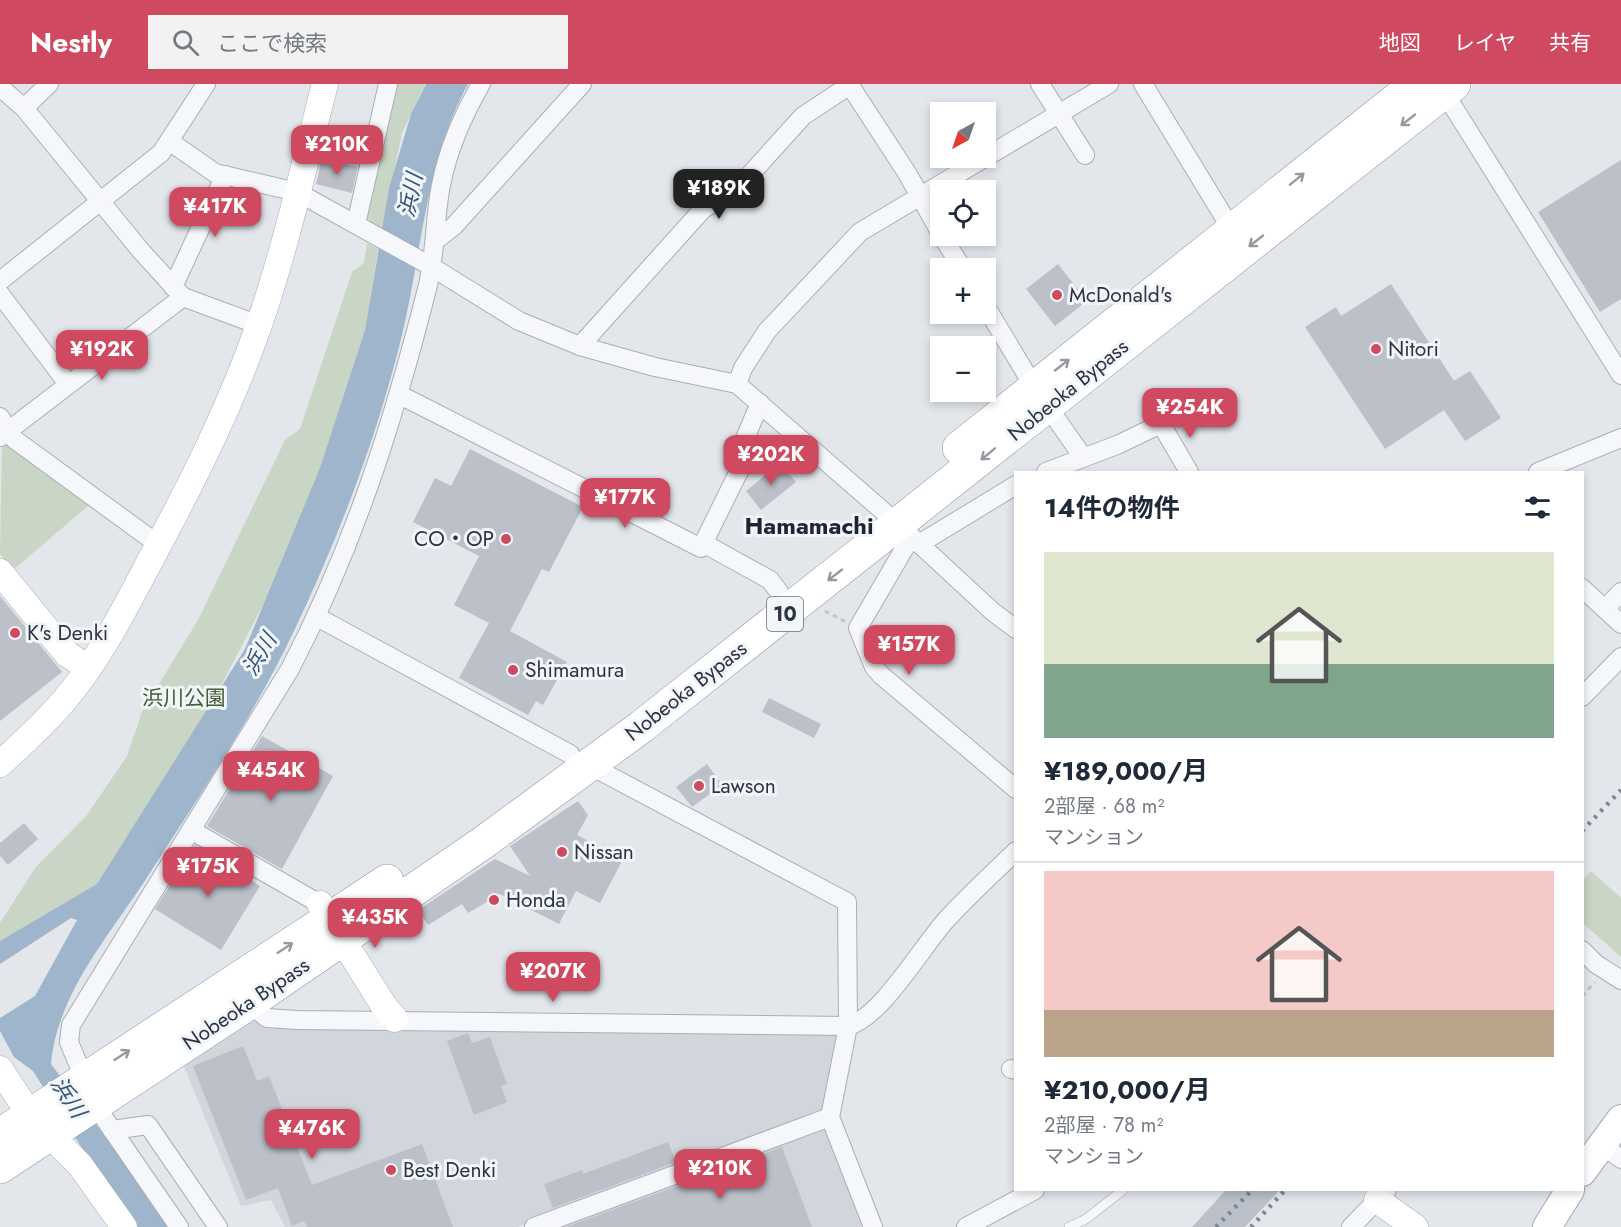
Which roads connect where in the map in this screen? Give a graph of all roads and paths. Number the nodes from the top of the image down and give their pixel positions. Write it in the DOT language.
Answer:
graph roads {
  1 [pos="49,84"];
  2 [pos="206,84"];
  3 [pos="325,84"];
  4 [pos="388,84"];
  5 [pos="481,84"];
  6 [pos="582,84"];
  7 [pos="1040,84"];
  8 [pos="1109,84"];
  9 [pos="1143,84"];
  10 [pos="850,85"];
  11 [pos="0,87"];
  12 [pos="1438,87"];
  13 [pos="1083,91"];
  14 [pos="24,108"];
  15 [pos="1059,115"];
  16 [pos="169,141"];
  17 [pos="1085,155"];
  18 [pos="225,175"];
  19 [pos="297,192"];
  20 [pos="920,198"];
  21 [pos="100,202"];
  22 [pos="930,215"];
  23 [pos="363,228"];
  24 [pos="1232,230"];
  25 [pos="435,241"];
  26 [pos="430,265"];
  27 [pos="0,281"];
  28 [pos="178,292"];
  29 [pos="0,294"];
  30 [pos="996,323"];
  31 [pos="259,326"];
  32 [pos="580,346"];
  33 [pos="1621,375"];
  34 [pos="68,384"];
  35 [pos="737,384"];
  36 [pos="400,394"];
  37 [pos="1042,396"];
  38 [pos="760,404"];
  39 [pos="3,428"];
  40 [pos="1621,438"];
  41 [pos="1079,464"];
  42 [pos="1050,471"];
  43 [pos="1188,471"];
  44 [pos="1540,471"];
  45 [pos="1014,485"];
  46 [pos="903,529"];
  47 [pos="704,543"];
  48 [pos="159,545"];
  49 [pos="0,572"];
  50 [pos="1584,590"];
  51 [pos="1621,592"];
  52 [pos="792,596"];
  53 [pos="1605,609"];
  54 [pos="317,617"];
  55 [pos="1621,624"];
  56 [pos="858,628"];
  57 [pos="1014,628"];
  58 [pos="1621,657"];
  59 [pos="88,668"];
  60 [pos="1584,695"];
  61 [pos="580,760"];
  62 [pos="0,764"];
  63 [pos="1014,787"];
  64 [pos="191,830"];
  65 [pos="1014,853"];
  66 [pos="331,920"];
  67 [pos="1584,952"];
  68 [pos="1621,980"];
  69 [pos="249,1003"];
  70 [pos="395,1019"];
  71 [pos="848,1026"];
  72 [pos="0,1070"];
  73 [pos="72,1110"];
  74 [pos="830,1117"];
  75 [pos="1621,1119"];
  76 [pos="0,1135"];
  77 [pos="1612,1152"];
  78 [pos="0,1167"];
  79 [pos="1584,1171"];
  80 [pos="1033,1191"];
  81 [pos="1122,1191"];
  82 [pos="1569,1191"];
  83 [pos="1382,1195"];
  84 [pos="124,1227"];
  85 [pos="179,1227"];
  86 [pos="218,1227"];
  87 [pos="534,1227"];
  88 [pos="873,1227"];
  89 [pos="966,1227"];
  90 [pos="1068,1227"];
  91 [pos="1352,1227"];
  92 [pos="1415,1227"];
  93 [pos="1547,1227"];
  1 -- 14 [label="street"];
  2 -- 16 [label="street"];
  3 -- 19 [label="street"];
  4 -- 23 [label="street"];
  5 -- 25 [label="street"];
  6 -- 25 [label="street"];
  7 -- 15 [label="street"];
  8 -- 13 [label="street"];
  9 -- 24 [label="street"];
  10 -- 20 [label="street"];
  10 -- 32 [label="street"];
  11 -- 14 [label="street"];
  24 -- 12 [label="highway, Nobeoka Bypass / 10, one-way"];
  12 -- 33 [label="street"];
  12 -- 37 [label="highway, Nobeoka Bypass / 10, one-way"];
  13 -- 15 [label="street"];
  14 -- 21 [label="street"];
  15 -- 17 [label="street"];
  15 -- 20 [label="street"];
  16 -- 18 [label="street"];
  16 -- 21 [label="street"];
  18 -- 19 [label="street"];
  18 -- 28 [label="street"];
  19 -- 23 [label="street"];
  19 -- 31 [label="street"];
  20 -- 22 [label="street"];
  20 -- 35 [label="street"];
  21 -- 27 [label="street"];
  21 -- 28 [label="street"];
  23 -- 26 [label="street"];
  37 -- 24 [label="highway, Nobeoka Bypass / 10, one-way"];
  25 -- 26 [label="street"];
  26 -- 32 [label="street"];
  26 -- 36 [label="street"];
  28 -- 31 [label="street"];
  28 -- 34 [label="street"];
  29 -- 34 [label="street"];
  30 -- 37 [label="street"];
  31 -- 48 [label="street"];
  32 -- 35 [label="street"];
  34 -- 39 [label="street"];
  35 -- 38 [label="street"];
  36 -- 47 [label="street"];
  36 -- 54 [label="street"];
  37 -- 41 [label="street"];
  37 -- 46 [label="highway, Nobeoka Bypass / 10"];
  38 -- 46 [label="street"];
  38 -- 47 [label="street"];
  39 -- 48 [label="street"];
  40 -- 44 [label="street"];
  41 -- 42 [label="street"];
  41 -- 43 [label="street"];
  45 -- 46 [label="street"];
  46 -- 52 [label="highway, Nobeoka Bypass / 10"];
  46 -- 56 [label="street"];
  46 -- 57 [label="street"];
  47 -- 52 [label="street"];
  48 -- 59 [label="street"];
  49 -- 59 [label="street"];
  50 -- 53 [label="street"];
  51 -- 53 [label="street"];
  52 -- 56 [label="path"];
  52 -- 61 [label="highway, Nobeoka Bypass / 10"];
  53 -- 55 [label="street"];
  54 -- 61 [label="street"];
  54 -- 64 [label="street"];
  56 -- 63 [label="street"];
  58 -- 60 [label="street"];
  59 -- 62 [label="street"];
  61 -- 66 [label="highway, Nobeoka Bypass / 10"];
  61 -- 71 [label="street"];
  64 -- 66 [label="street"];
  64 -- 73 [label="street"];
  65 -- 71 [label="street"];
  66 -- 69 [label="highway, Nobeoka Bypass / 10"];
  66 -- 70 [label="street"];
  73 -- 66 [label="highway, Nobeoka Bypass / 10, one-way"];
  67 -- 68 [label="street"];
  69 -- 70 [label="street"];
  69 -- 73 [label="highway, Nobeoka Bypass / 10"];
  70 -- 71 [label="street"];
  71 -- 74 [label="street"];
  72 -- 73 [label="street"];
  73 -- 76 [label="highway, Nobeoka Bypass / 10"];
  73 -- 78 [label="highway, Nobeoka Bypass / 10"];
  73 -- 84 [label="street"];
  73 -- 85 [label="street"];
  73 -- 86 [label="street"];
  74 -- 87 [label="street"];
  74 -- 88 [label="street"];
  75 -- 77 [label="main road"];
  77 -- 79 [label="main road"];
  80 -- 89 [label="street"];
  81 -- 90 [label="lane"];
  82 -- 93 [label="main road"];
  83 -- 91 [label="street"];
  83 -- 92 [label="street"];
}
